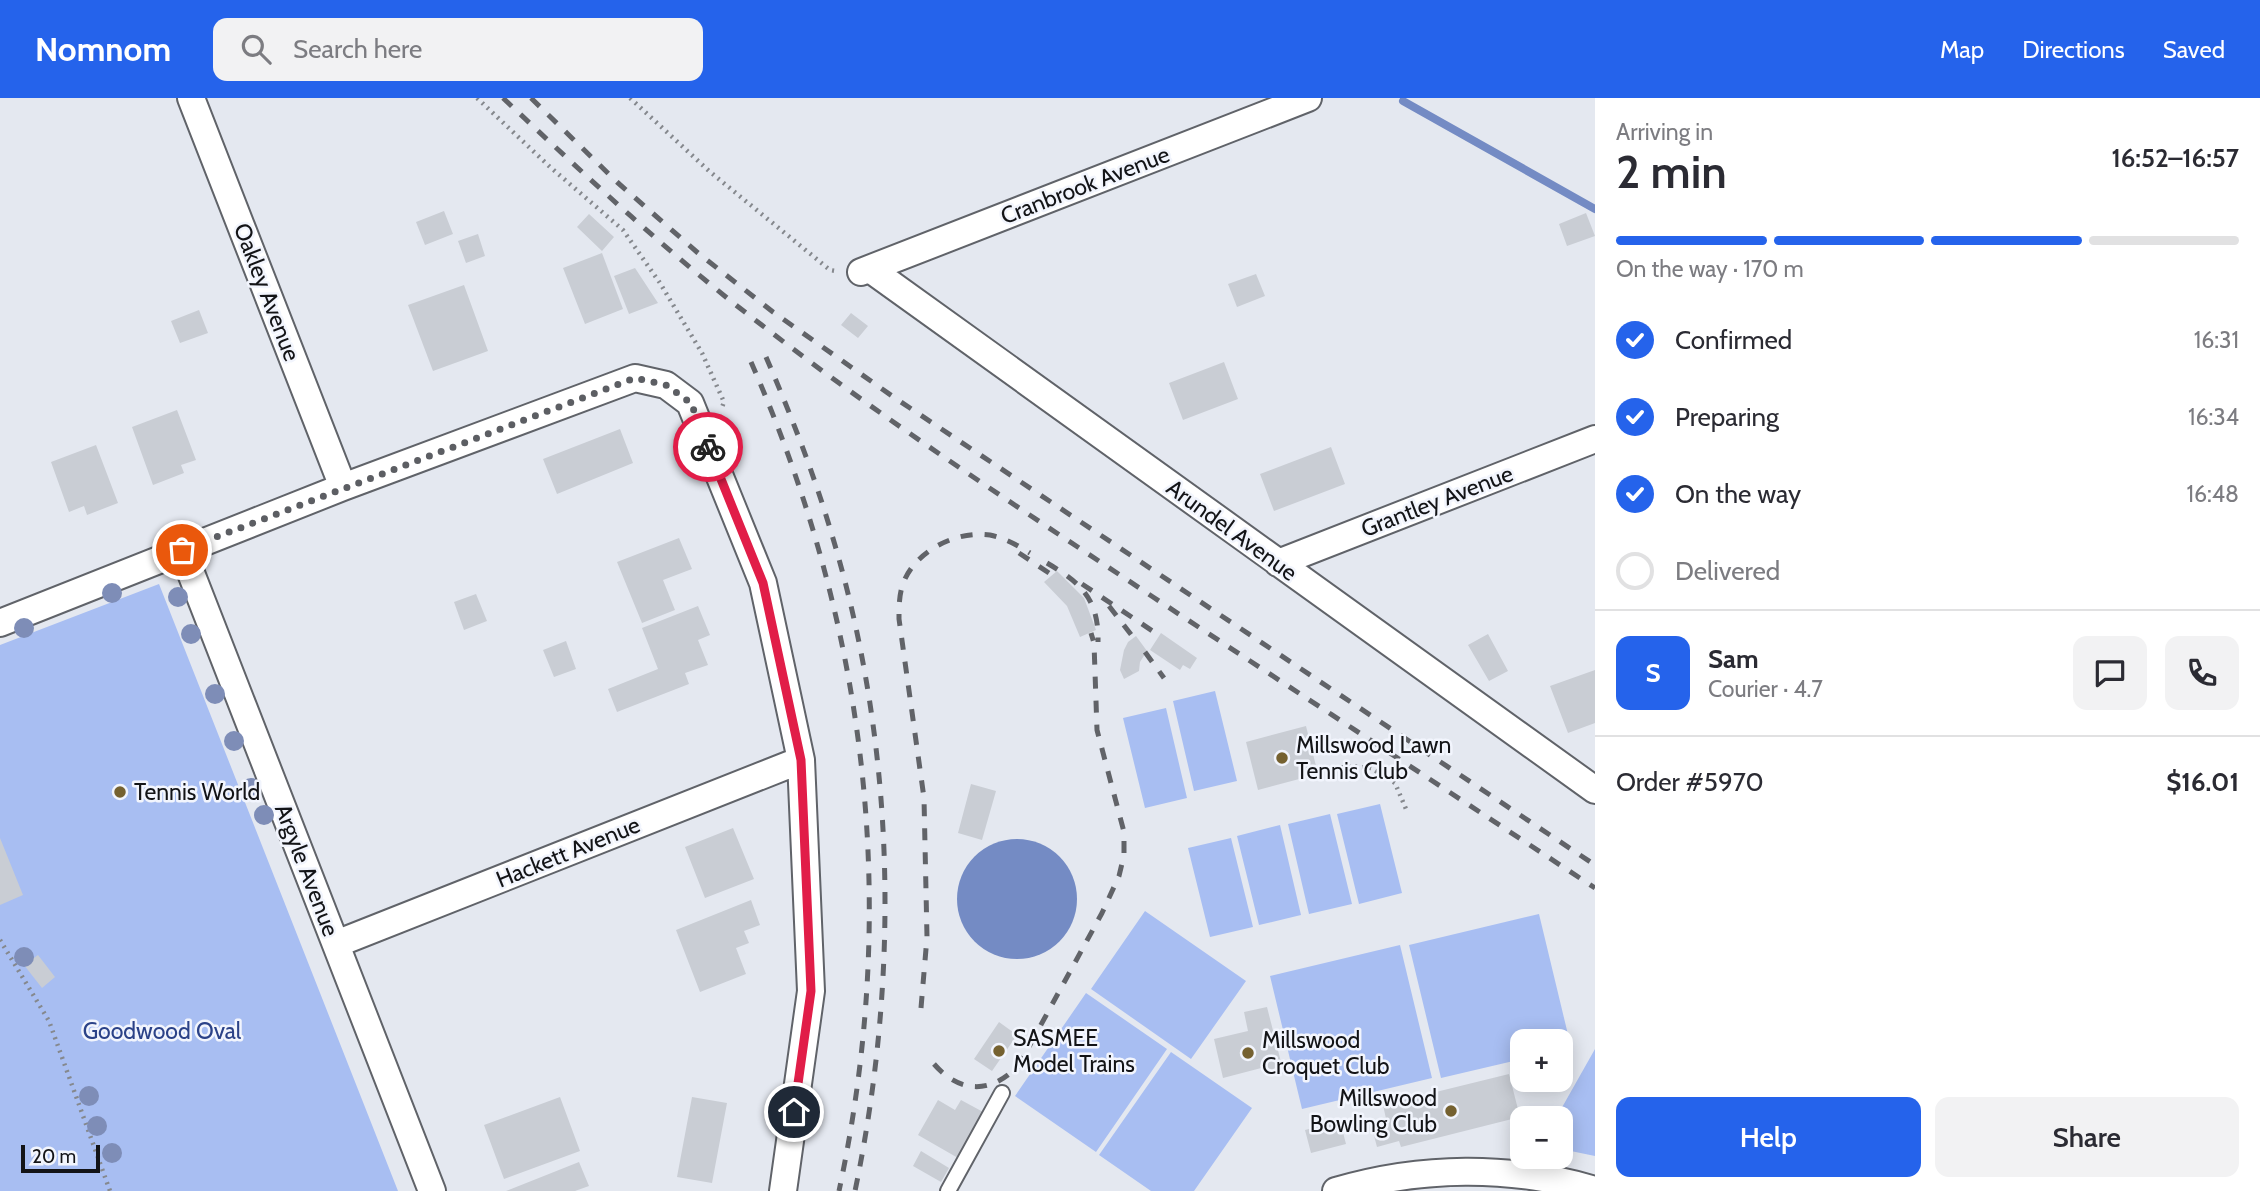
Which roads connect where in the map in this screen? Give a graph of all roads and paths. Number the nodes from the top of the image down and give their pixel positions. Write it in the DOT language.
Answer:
graph roads {
  1 [pos="191,98"];
  2 [pos="477,98"];
  3 [pos="630,98"];
  4 [pos="1308,98"];
  5 [pos="865,271"];
  6 [pos="1595,439"];
  7 [pos="708,447"];
  8 [pos="343,487"];
  9 [pos="182,550"];
  10 [pos="1278,563"];
  11 [pos="0,623"];
  12 [pos="801,760"];
  13 [pos="1321,773"];
  14 [pos="1595,790"];
  15 [pos="1406,809"];
  16 [pos="0,940"];
  17 [pos="336,944"];
  18 [pos="1002,1093"];
  19 [pos="1595,1190"];
  20 [pos="110,1191"];
  21 [pos="432,1191"];
  22 [pos="783,1191"];
  23 [pos="948,1191"];
  24 [pos="1336,1191"];
  1 -- 8 [label="street, Oakley Avenue"];
  2 -- 7 [label="path"];
  3 -- 5 [label="path"];
  4 -- 5 [label="street, Cranbrook Avenue"];
  5 -- 10 [label="street, Arundel Avenue"];
  6 -- 10 [label="street, Grantley Avenue"];
  7 -- 8 [label="street"];
  7 -- 12 [label="street"];
  8 -- 9 [label="street"];
  9 -- 11 [label="street"];
  9 -- 17 [label="street, Argyle Avenue"];
  10 -- 14 [label="street, Arundel Avenue"];
  12 -- 17 [label="street, Hackett Avenue"];
  12 -- 22 [label="street"];
  13 -- 15 [label="path"];
  16 -- 20 [label="path"];
  17 -- 21 [label="street, Argyle Avenue"];
  18 -- 23 [label="lane"];
  19 -- 24 [label="street"];
}
